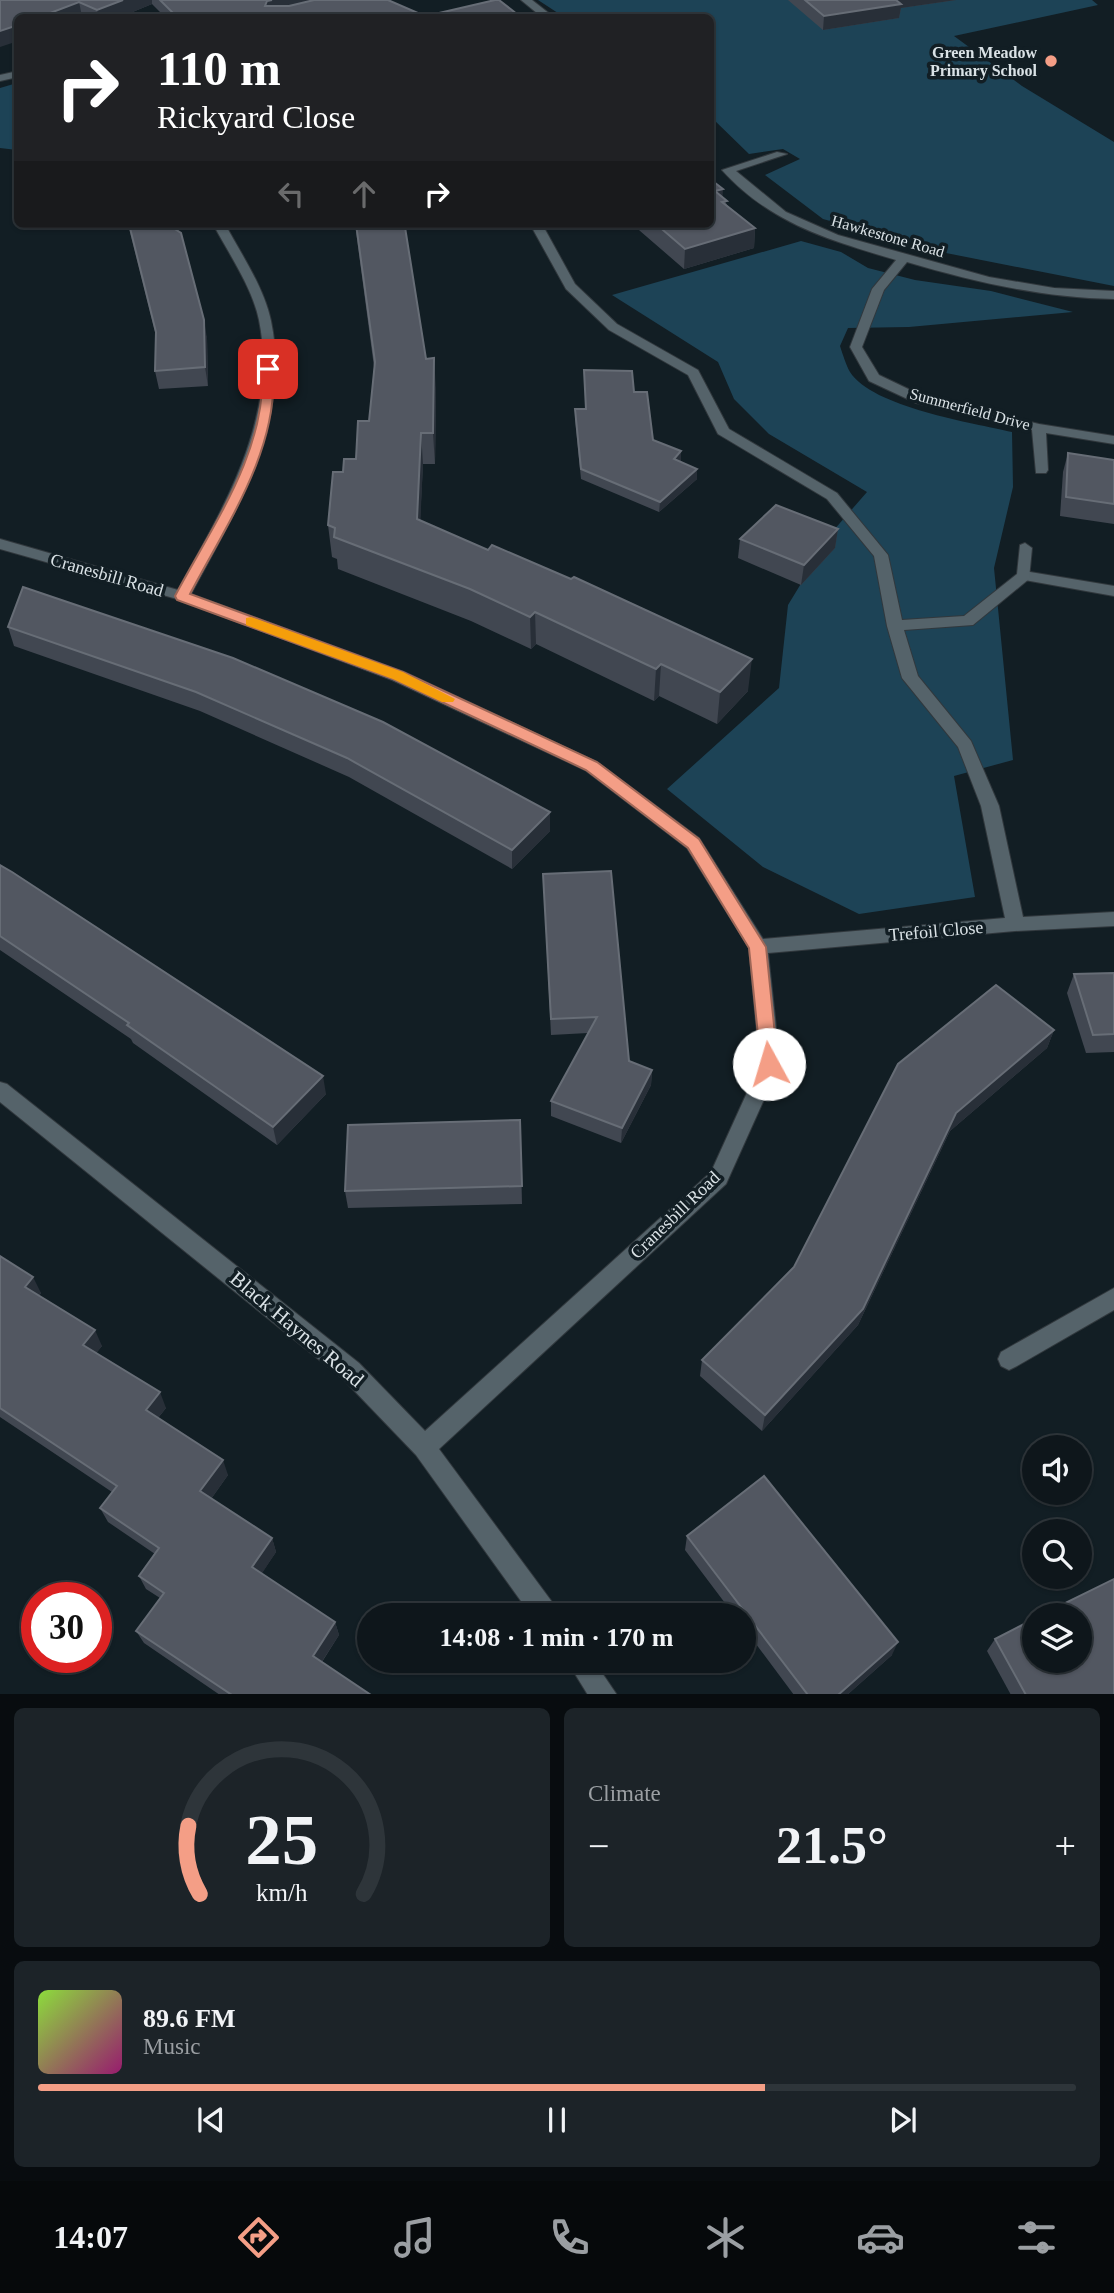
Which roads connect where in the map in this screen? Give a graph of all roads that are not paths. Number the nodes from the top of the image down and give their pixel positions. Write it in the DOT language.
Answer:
graph roads {
  1 [pos="526,0"];
  2 [pos="545,14"];
  3 [pos="781,153"];
  4 [pos="221,228"];
  5 [pos="538,228"];
  6 [pos="904,258"];
  7 [pos="1114,295"];
  8 [pos="1038,428"];
  9 [pos="1114,440"];
  10 [pos="1041,470"];
  11 [pos="0,544"];
  12 [pos="1025,548"];
  13 [pos="1024,576"];
  14 [pos="1114,591"];
  15 [pos="182,596"];
  16 [pos="895,626"];
  17 [pos="1114,919"];
  18 [pos="1015,924"];
  19 [pos="758,947"];
  20 [pos="0,1090"];
  21 [pos="1114,1298"];
  22 [pos="1009,1359"];
  23 [pos="424,1447"];
  24 [pos="537,1603"];
  25 [pos="588,1673"];
  26 [pos="603,1694"];
  1 -- 2 [label="street"];
  3 -- 6 [label="street, Hawkestone Road"];
  4 -- 15 [label="street"];
  5 -- 16 [label="street"];
  6 -- 7 [label="street, Hawkestone Road"];
  6 -- 8 [label="street, Summerfield Drive"];
  8 -- 9 [label="street, Summerfield Drive"];
  8 -- 10 [label="street, Summerfield Drive"];
  11 -- 15 [label="street, Cranesbill Road"];
  12 -- 13 [label="street"];
  13 -- 14 [label="street"];
  13 -- 16 [label="street"];
  15 -- 19 [label="street, Cranesbill Road"];
  16 -- 18 [label="street"];
  17 -- 18 [label="street, Trefoil Close"];
  18 -- 19 [label="street, Trefoil Close"];
  19 -- 23 [label="street, Cranesbill Road"];
  20 -- 23 [label="street, Black Haynes Road"];
  21 -- 22 [label="street"];
  23 -- 24 [label="street, Black Haynes Road"];
  25 -- 26 [label="street"];
}
